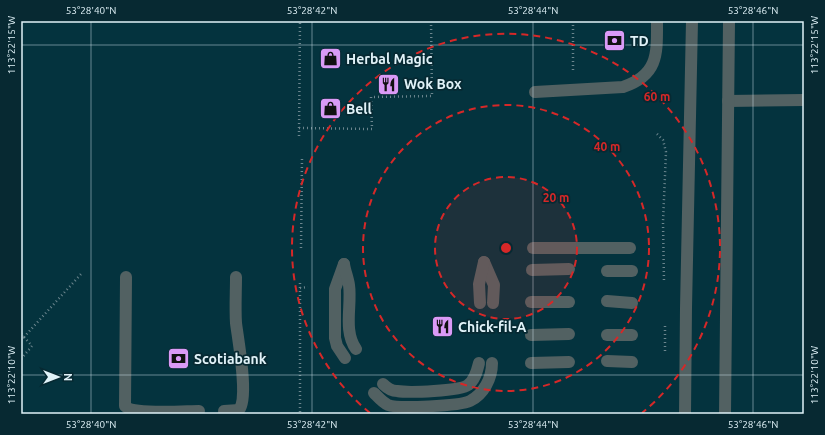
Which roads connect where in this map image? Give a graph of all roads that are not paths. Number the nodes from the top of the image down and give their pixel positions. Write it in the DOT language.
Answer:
graph roads {
  1 [pos="657,21"];
  2 [pos="692,21"];
  3 [pos="729,21"];
  4 [pos="535,92"];
  5 [pos="804,100"];
  6 [pos="728,101"];
  7 [pos="533,248"];
  8 [pos="630,248"];
  9 [pos="569,269"];
  10 [pos="532,270"];
  11 [pos="607,271"];
  12 [pos="632,271"];
  13 [pos="126,277"];
  14 [pos="236,277"];
  15 [pos="531,302"];
  16 [pos="569,302"];
  17 [pos="607,302"];
  18 [pos="480,303"];
  19 [pos="493,303"];
  20 [pos="632,303"];
  21 [pos="569,334"];
  22 [pos="531,335"];
  23 [pos="607,335"];
  24 [pos="632,335"];
  25 [pos="356,349"];
  26 [pos="344,358"];
  27 [pos="607,361"];
  28 [pos="569,362"];
  29 [pos="632,362"];
  30 [pos="479,363"];
  31 [pos="492,363"];
  32 [pos="531,363"];
  33 [pos="384,384"];
  34 [pos="374,393"];
  35 [pos="199,411"];
  36 [pos="224,411"];
  37 [pos="685,414"];
  38 [pos="725,414"];
  1 -- 4 [label="lane"];
  2 -- 37 [label="lane"];
  3 -- 6 [label="lane"];
  5 -- 6 [label="lane"];
  6 -- 38 [label="lane"];
  7 -- 8 [label="lane"];
  9 -- 10 [label="lane"];
  11 -- 12 [label="lane"];
  13 -- 35 [label="lane"];
  14 -- 36 [label="lane"];
  15 -- 16 [label="lane"];
  17 -- 20 [label="lane"];
  18 -- 19 [label="lane"];
  21 -- 22 [label="lane"];
  23 -- 24 [label="lane"];
  25 -- 26 [label="lane"];
  27 -- 29 [label="lane"];
  28 -- 32 [label="lane"];
  30 -- 33 [label="lane"];
  31 -- 34 [label="lane"];
}
